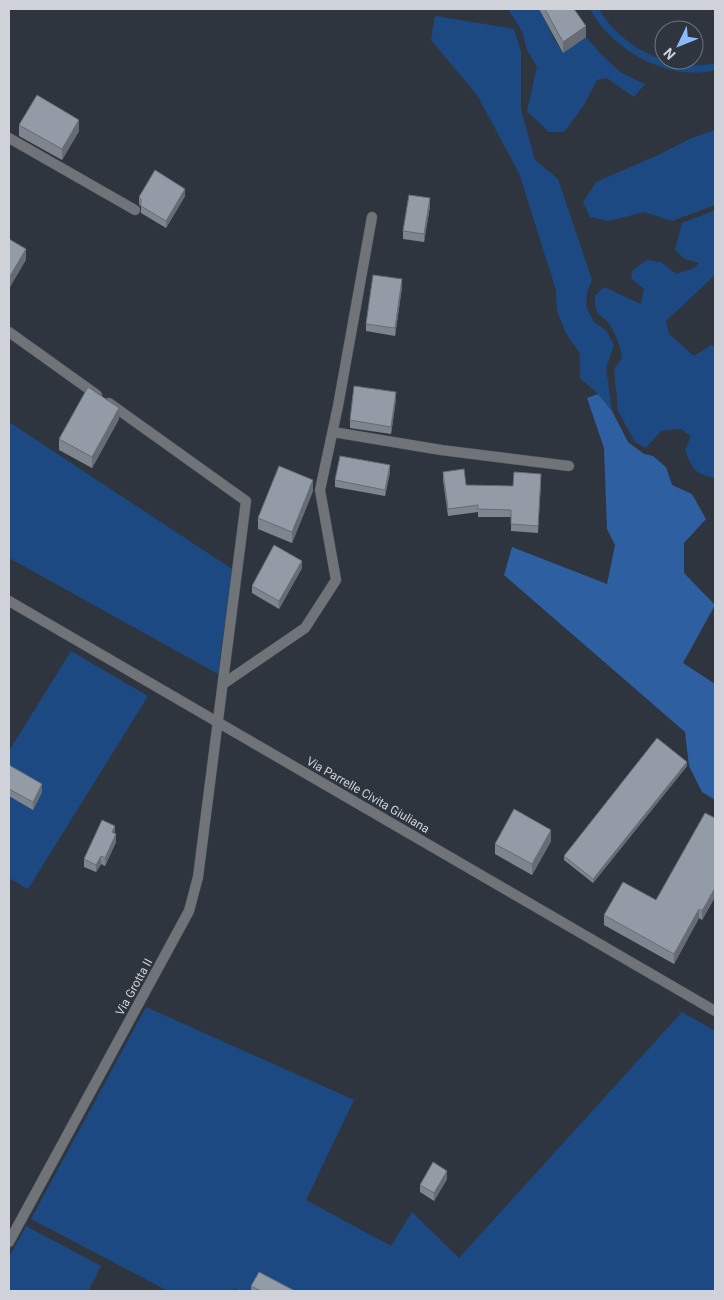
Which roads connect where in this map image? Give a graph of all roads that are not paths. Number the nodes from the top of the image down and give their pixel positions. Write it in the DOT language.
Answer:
graph roads {
  1 [pos="9,138"];
  2 [pos="135,210"];
  3 [pos="372,216"];
  4 [pos="9,332"];
  5 [pos="333,432"];
  6 [pos="569,466"];
  7 [pos="9,601"];
  8 [pos="223,684"];
  9 [pos="218,723"];
  10 [pos="715,1011"];
  11 [pos="9,1242"];
  1 -- 2 [label="street"];
  3 -- 5 [label="street"];
  4 -- 8 [label="street, Via Grotta II"];
  5 -- 6 [label="street"];
  5 -- 8 [label="street"];
  7 -- 9 [label="street, Via Parrelle Civita Giuliana"];
  8 -- 9 [label="street, Via Grotta II"];
  9 -- 10 [label="street, Via Parrelle Civita Giuliana"];
  9 -- 11 [label="street, Via Grotta II"];
}
